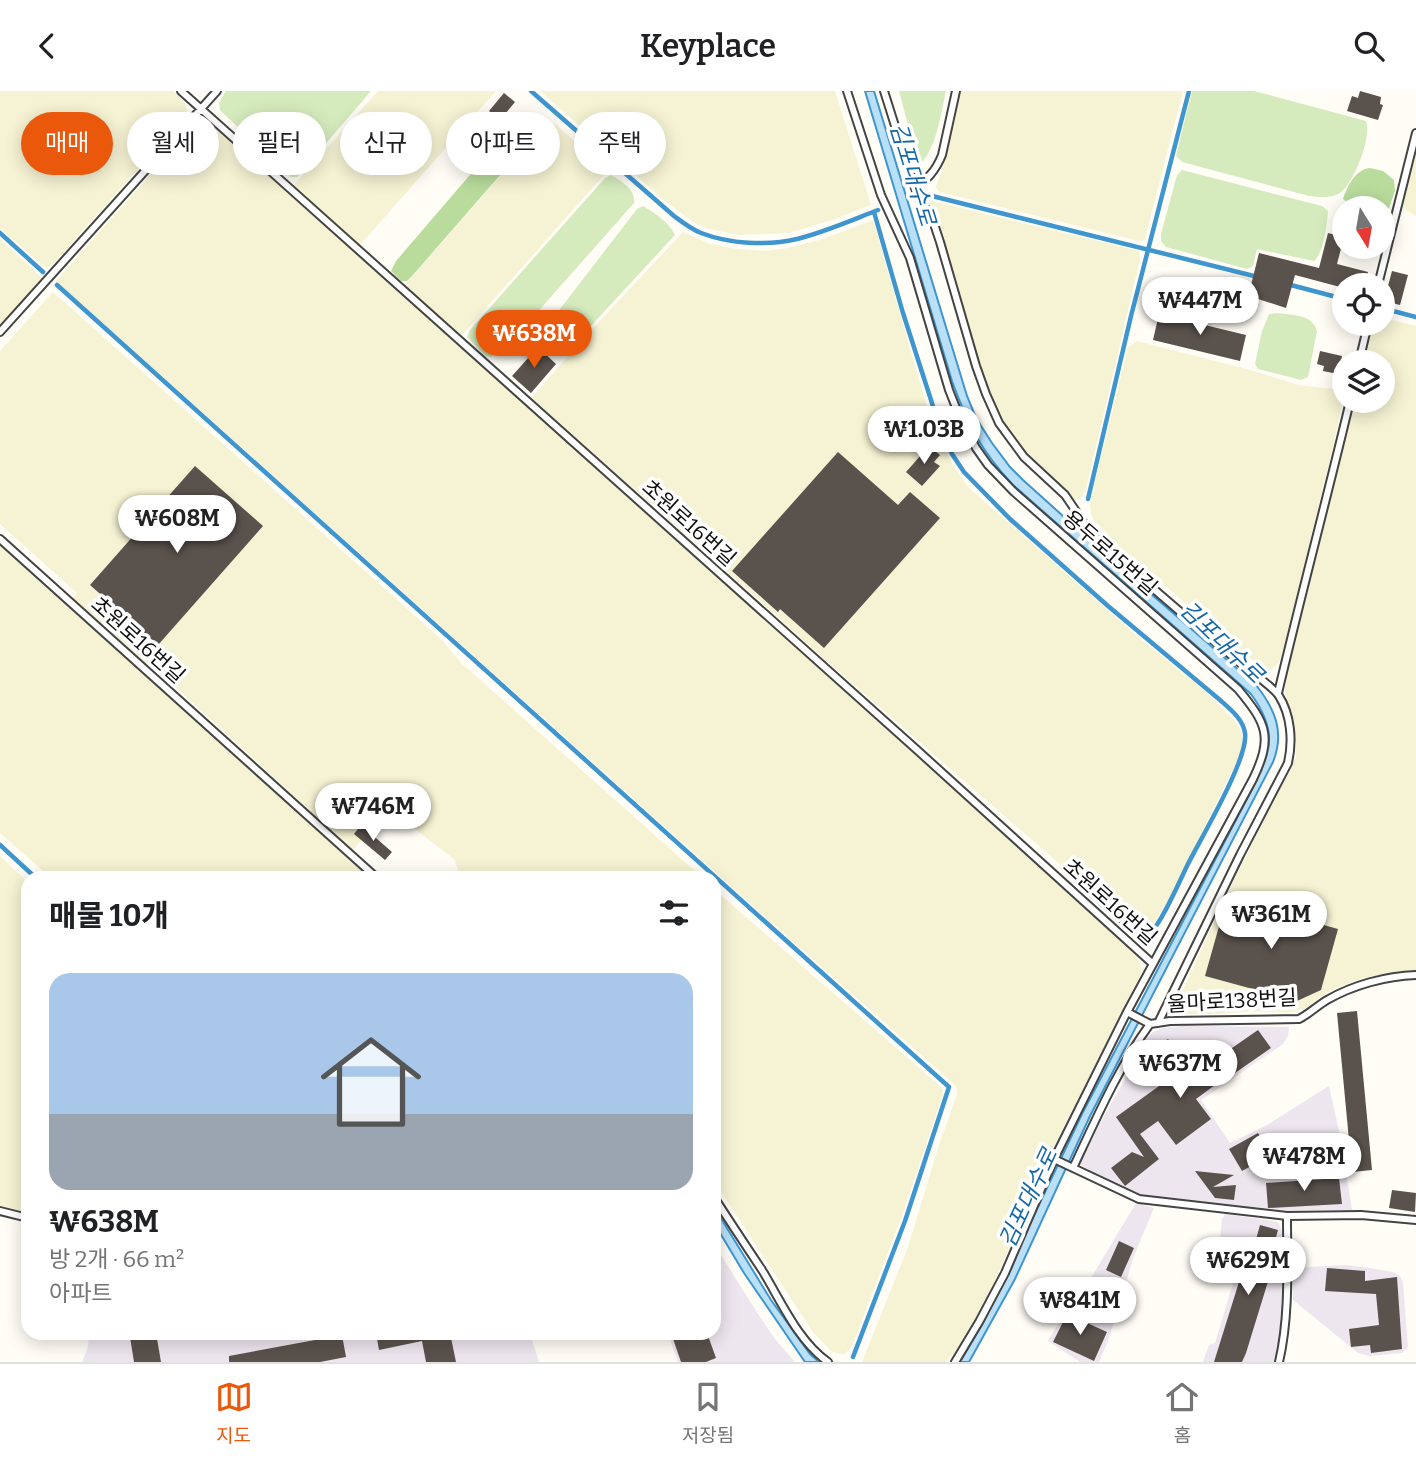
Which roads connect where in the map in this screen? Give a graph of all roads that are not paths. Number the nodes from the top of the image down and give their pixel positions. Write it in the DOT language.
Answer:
graph roads {
  1 [pos="181,91"];
  2 [pos="217,91"];
  3 [pos="847,91"];
  4 [pos="884,91"];
  5 [pos="956,91"];
  6 [pos="201,109"];
  7 [pos="1416,133"];
  8 [pos="915,188"];
  9 [pos="1381,273"];
  10 [pos="0,332"];
  11 [pos="1347,413"];
  12 [pos="0,539"];
  13 [pos="1278,693"];
  14 [pos="369,871"];
  15 [pos="1153,964"];
  16 [pos="1416,975"];
  17 [pos="1127,1012"];
  18 [pos="1158,1023"];
  19 [pos="1150,1024"];
  20 [pos="1054,1159"];
  21 [pos="1073,1168"];
  22 [pos="721,1208"];
  23 [pos="0,1211"];
  24 [pos="21,1216"];
  25 [pos="1287,1216"];
  26 [pos="1416,1220"];
  27 [pos="828,1362"];
  28 [pos="955,1362"];
  29 [pos="1279,1362"];
  1 -- 6 [label="lane, 초원로16번길"];
  2 -- 6 [label="lane"];
  3 -- 15 [label="lane, 용두로15번길"];
  4 -- 8 [label="lane"];
  5 -- 8 [label="lane"];
  6 -- 10 [label="lane"];
  6 -- 15 [label="lane, 초원로16번길"];
  7 -- 9 [label="lane"];
  8 -- 13 [label="lane"];
  11 -- 13 [label="lane"];
  12 -- 14 [label="lane, 초원로16번길"];
  13 -- 18 [label="lane"];
  15 -- 17 [label="lane, 용두로15번길"];
  16 -- 18 [label="lane, 율마로138번길"];
  17 -- 19 [label="lane, 율마로138번길"];
  17 -- 20 [label="lane"];
  18 -- 19 [label="lane, 율마로138번길"];
  19 -- 21 [label="lane"];
  20 -- 21 [label="lane"];
  20 -- 28 [label="lane"];
  21 -- 25 [label="lane"];
  22 -- 27 [label="lane"];
  23 -- 24 [label="lane"];
  25 -- 26 [label="lane"];
  25 -- 29 [label="lane"];
}
